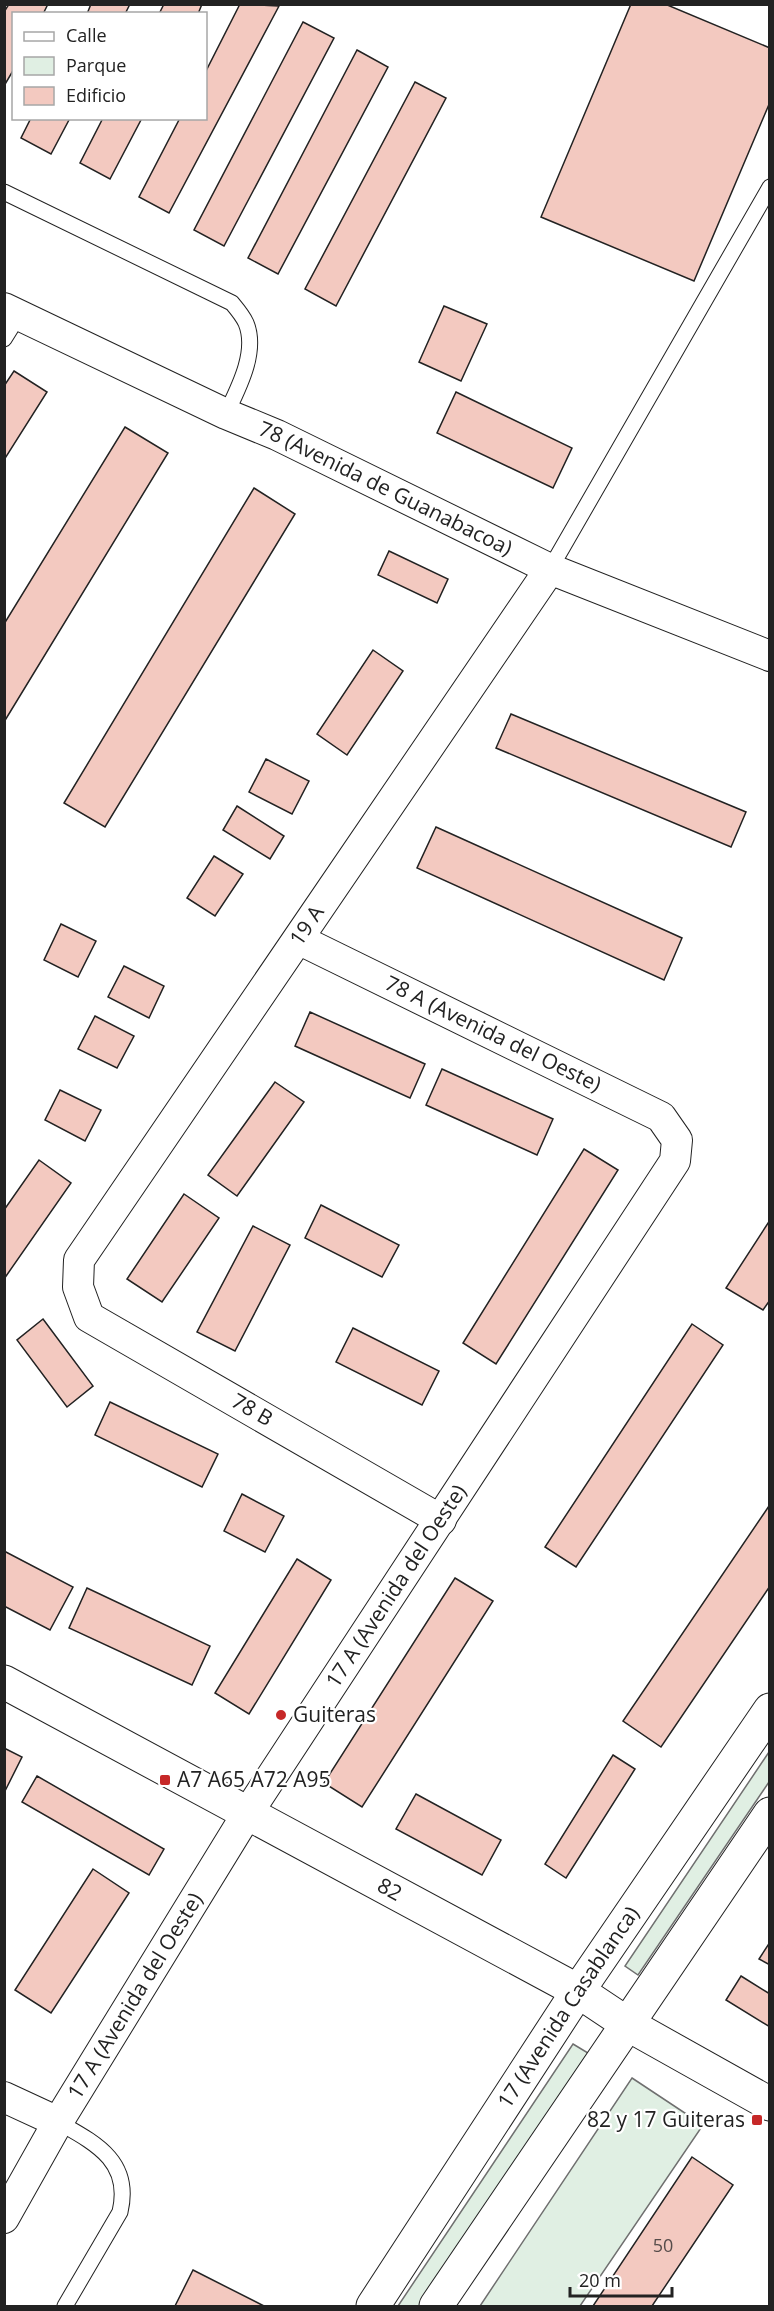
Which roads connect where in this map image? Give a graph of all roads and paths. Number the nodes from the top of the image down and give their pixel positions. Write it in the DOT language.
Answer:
graph roads {
  1 [pos="770,187"];
  2 [pos="4,192"];
  3 [pos="9,321"];
  4 [pos="226,414"];
  5 [pos="550,569"];
  6 [pos="770,656"];
  7 [pos="300,940"];
  8 [pos="677,1140"];
  9 [pos="78,1287"];
  10 [pos="441,1520"];
  11 [pos="4,1682"];
  12 [pos="770,1710"];
  13 [pos="247,1814"];
  14 [pos="770,1814"];
  15 [pos="578,1991"];
  16 [pos="629,2025"];
  17 [pos="4,2097"];
  18 [pos="770,2104"];
  19 [pos="58,2122"];
  20 [pos="4,2218"];
  21 [pos="65,2307"];
  22 [pos="373,2307"];
  23 [pos="436,2307"];
  1 -- 5 [label="lane"];
  2 -- 4 [label="lane"];
  3 -- 4 [label="street, 78 (Avenida de Guanabacoa)"];
  4 -- 5 [label="street, 78 (Avenida de Guanabacoa)"];
  5 -- 6 [label="street, 78 (Avenida de Guanabacoa)"];
  5 -- 7 [label="street, 19 A"];
  7 -- 8 [label="street, 78 A (Avenida del Oeste)"];
  7 -- 9 [label="street, 19 A"];
  8 -- 10 [label="street, 17 A (Avenida del Oeste)"];
  9 -- 10 [label="street, 78 B"];
  10 -- 13 [label="street, 17 A (Avenida del Oeste)"];
  11 -- 13 [label="main road, 82"];
  12 -- 15 [label="main road, 17 (Avenida Casablanca)"];
  13 -- 15 [label="main road, 82"];
  13 -- 19 [label="street, 17 A (Avenida del Oeste)"];
  14 -- 16 [label="main road"];
  15 -- 16 [label="main road, 82"];
  15 -- 22 [label="main road, 17 (Avenida Casablanca)"];
  16 -- 18 [label="main road, 82"];
  16 -- 23 [label="main road"];
  17 -- 19 [label="street"];
  19 -- 20 [label="street, 17 A (Avenida del Oeste)"];
  19 -- 21 [label="lane"];
}
